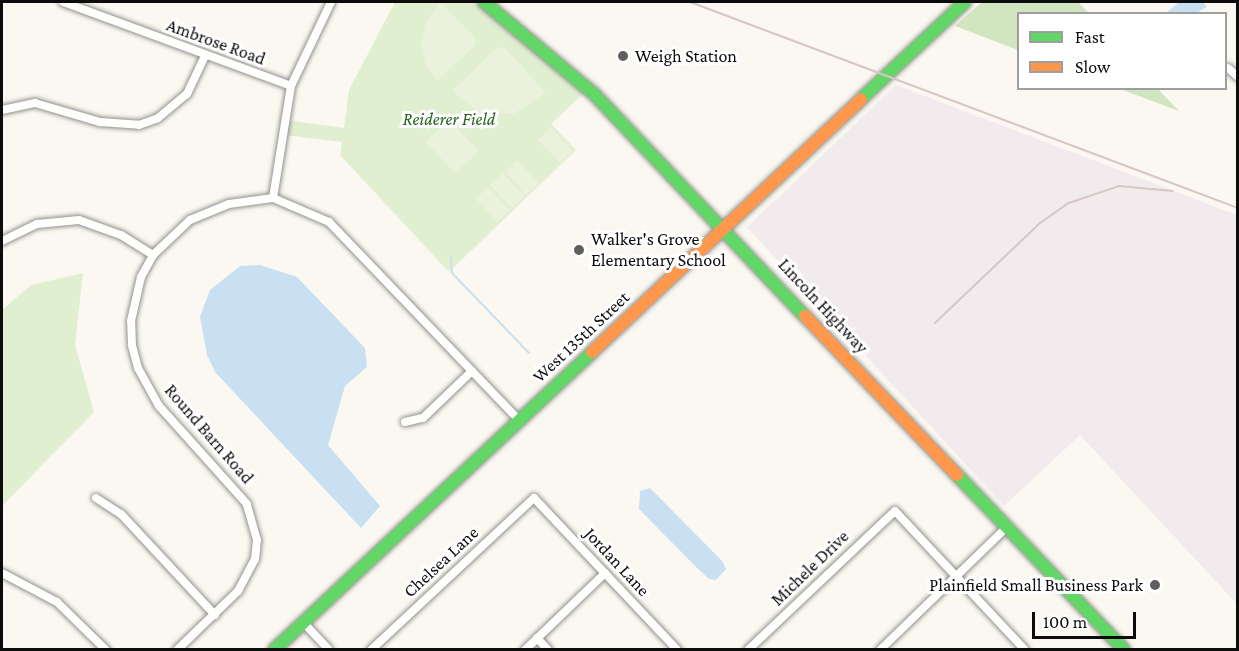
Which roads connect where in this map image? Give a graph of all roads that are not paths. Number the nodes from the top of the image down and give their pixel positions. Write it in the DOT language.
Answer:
graph roads {
  1 [pos="63,2"];
  2 [pos="331,2"];
  3 [pos="484,2"];
  4 [pos="965,2"];
  5 [pos="205,56"];
  6 [pos="1228,68"];
  7 [pos="1238,77"];
  8 [pos="291,86"];
  9 [pos="2,110"];
  10 [pos="273,198"];
  11 [pos="724,227"];
  12 [pos="2,241"];
  13 [pos="153,255"];
  14 [pos="472,371"];
  15 [pos="519,420"];
  16 [pos="405,422"];
  17 [pos="96,498"];
  18 [pos="534,498"];
  19 [pos="1007,527"];
  20 [pos="2,573"];
  21 [pos="605,573"];
  22 [pos="955,577"];
  23 [pos="215,615"];
  24 [pos="303,622"];
  25 [pos="537,638"];
  26 [pos="106,650"];
  27 [pos="177,650"];
  28 [pos="274,650"];
  29 [pos="329,650"];
  30 [pos="371,650"];
  31 [pos="525,650"];
  32 [pos="548,650"];
  33 [pos="676,650"];
  34 [pos="748,650"];
  35 [pos="880,650"];
  36 [pos="1025,650"];
  37 [pos="1124,650"];
  1 -- 5 [label="street, Ambrose Road"];
  2 -- 8 [label="street"];
  3 -- 11 [label="street, Lincoln Highway"];
  4 -- 11 [label="street, West 135th Street"];
  5 -- 8 [label="street, Ambrose Road"];
  5 -- 9 [label="street"];
  6 -- 7 [label="street"];
  8 -- 10 [label="street"];
  10 -- 13 [label="street, Round Barn Road"];
  10 -- 14 [label="street"];
  11 -- 15 [label="street, West 135th Street"];
  11 -- 19 [label="street, Lincoln Highway"];
  12 -- 13 [label="street"];
  13 -- 23 [label="street, Round Barn Road"];
  14 -- 15 [label="street"];
  14 -- 16 [label="street"];
  15 -- 24 [label="street, West 135th Street"];
  17 -- 23 [label="street"];
  18 -- 21 [label="street, Jordan Lane"];
  18 -- 30 [label="street, Chelsea Lane"];
  19 -- 22 [label="street"];
  19 -- 37 [label="street, Lincoln Highway"];
  20 -- 26 [label="street"];
  21 -- 25 [label="street"];
  21 -- 33 [label="street, Jordan Lane"];
  22 -- 34 [label="street, Michele Drive"];
  22 -- 35 [label="street"];
  22 -- 36 [label="street"];
  23 -- 27 [label="street, Round Barn Road"];
  24 -- 28 [label="street, West 135th Street"];
  24 -- 29 [label="street"];
  25 -- 31 [label="street"];
  25 -- 32 [label="street"];
}
